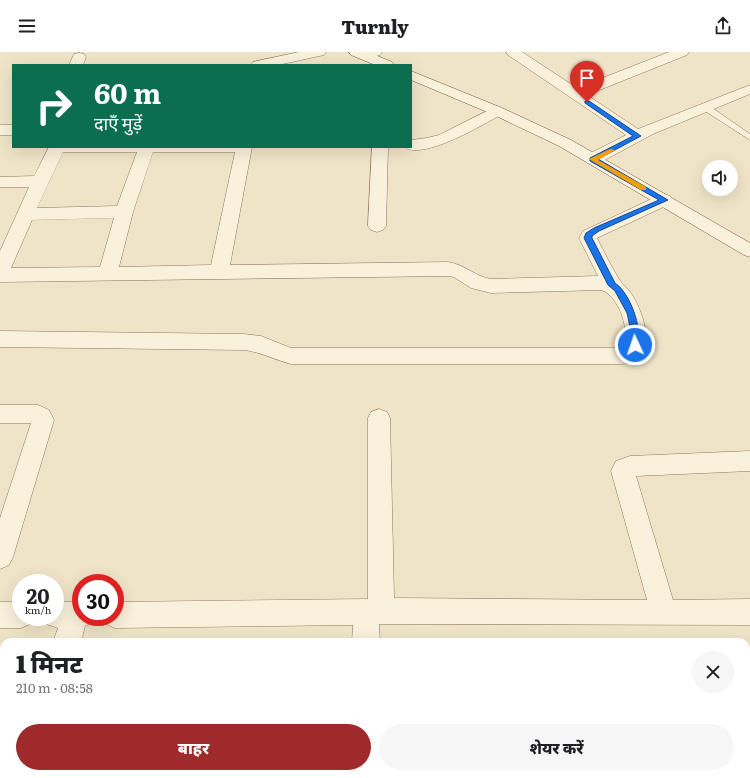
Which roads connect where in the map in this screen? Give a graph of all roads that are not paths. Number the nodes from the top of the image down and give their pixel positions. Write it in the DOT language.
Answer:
graph roads {
  1 [pos="319,52"];
  2 [pos="682,52"];
  3 [pos="365,53"];
  4 [pos="520,53"];
  5 [pos="264,64"];
  6 [pos="385,64"];
  7 [pos="412,75"];
  8 [pos="750,88"];
  9 [pos="574,94"];
  10 [pos="705,107"];
  11 [pos="497,112"];
  12 [pos="0,130"];
  13 [pos="12,130"];
  14 [pos="638,136"];
  15 [pos="750,138"];
  16 [pos="412,145"];
  17 [pos="56,148"];
  18 [pos="146,148"];
  19 [pos="244,148"];
  20 [pos="380,148"];
  21 [pos="593,159"];
  22 [pos="40,181"];
  23 [pos="0,182"];
  24 [pos="664,200"];
  25 [pos="124,212"];
  26 [pos="26,214"];
  27 [pos="377,226"];
  28 [pos="750,252"];
  29 [pos="219,272"];
  30 [pos="0,273"];
  31 [pos="108,273"];
  32 [pos="612,285"];
  33 [pos="0,339"];
  34 [pos="0,414"];
  35 [pos="379,418"];
  36 [pos="750,461"];
  37 [pos="0,557"];
  38 [pos="373,612"];
  39 [pos="750,612"];
  40 [pos="664,614"];
  41 [pos="0,615"];
  42 [pos="12,615"];
  43 [pos="70,615"];
  44 [pos="124,615"];
  45 [pos="67,638"];
  46 [pos="367,638"];
  1 -- 5 [label="street"];
  2 -- 9 [label="street"];
  3 -- 6 [label="street"];
  4 -- 9 [label="street"];
  7 -- 11 [label="street"];
  8 -- 10 [label="street"];
  9 -- 14 [label="street"];
  10 -- 14 [label="street"];
  10 -- 15 [label="lane"];
  11 -- 16 [label="street"];
  11 -- 21 [label="street"];
  12 -- 13 [label="street"];
  14 -- 21 [label="street"];
  17 -- 22 [label="street"];
  18 -- 25 [label="street"];
  19 -- 29 [label="street"];
  20 -- 27 [label="street"];
  21 -- 24 [label="street"];
  22 -- 23 [label="street"];
  22 -- 26 [label="street"];
  24 -- 28 [label="street"];
  24 -- 32 [label="street"];
  25 -- 26 [label="street"];
  25 -- 31 [label="street"];
  26 -- 30 [label="street"];
  29 -- 31 [label="street"];
  29 -- 32 [label="street"];
  30 -- 31 [label="street"];
  32 -- 33 [label="street"];
  34 -- 37 [label="street"];
  35 -- 38 [label="street"];
  36 -- 40 [label="street"];
  38 -- 40 [label="street"];
  38 -- 44 [label="street"];
  38 -- 46 [label="street"];
  39 -- 40 [label="street"];
  41 -- 42 [label="street"];
  43 -- 45 [label="street"];
}
